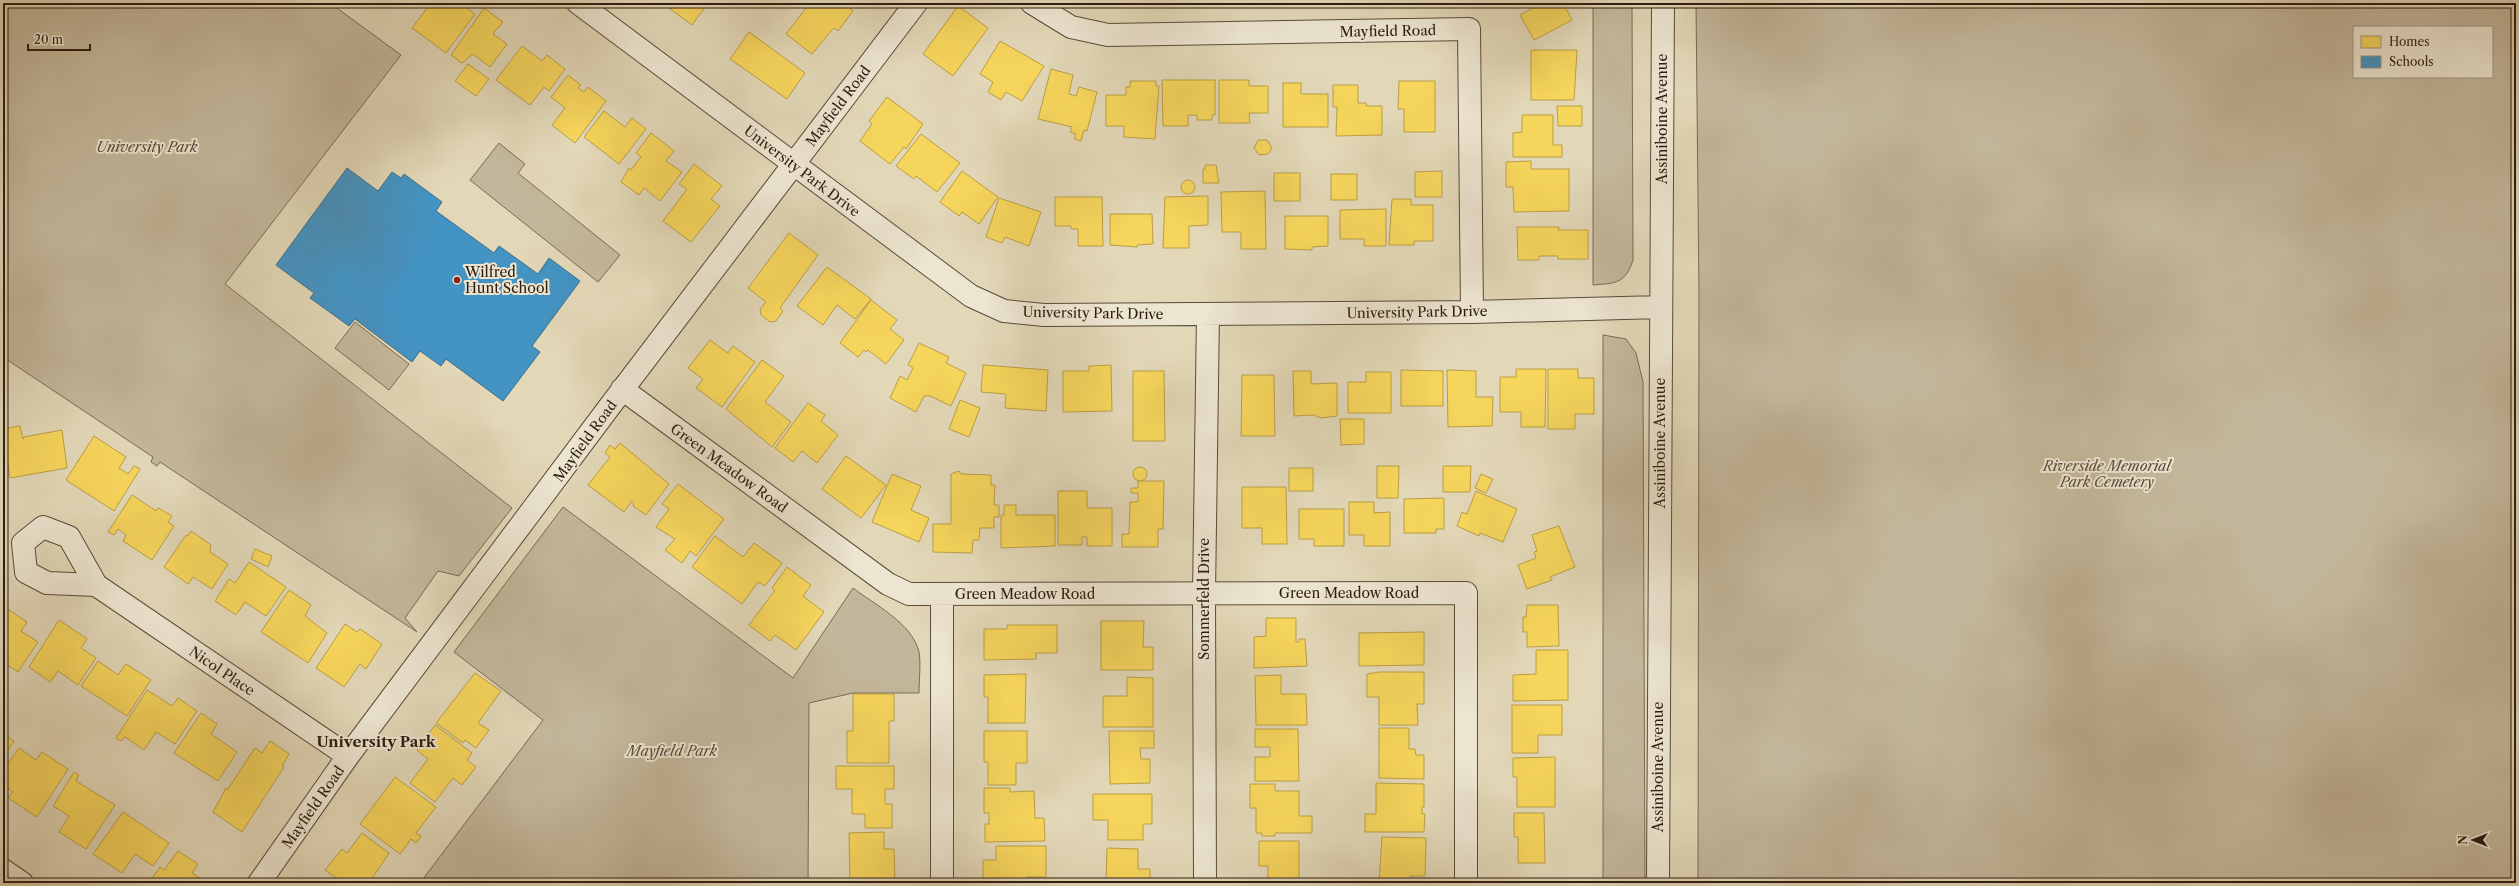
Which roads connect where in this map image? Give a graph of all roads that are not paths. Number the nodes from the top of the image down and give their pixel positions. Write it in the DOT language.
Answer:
graph roads {
  1 [pos="578,3"];
  2 [pos="916,3"];
  3 [pos="1032,3"];
  4 [pos="1663,3"];
  5 [pos="793,165"];
  6 [pos="1661,307"];
  7 [pos="1472,312"];
  8 [pos="1208,314"];
  9 [pos="622,389"];
  10 [pos="96,585"];
  11 [pos="942,594"];
  12 [pos="1204,594"];
  13 [pos="348,756"];
  14 [pos="3,870"];
  15 [pos="22,883"];
  16 [pos="259,883"];
  17 [pos="942,883"];
  18 [pos="1205,883"];
  19 [pos="1466,883"];
  20 [pos="1658,883"];
  1 -- 5 [label="street, University Park Drive"];
  2 -- 5 [label="street, Mayfield Road"];
  3 -- 7 [label="street, Mayfield Road"];
  4 -- 6 [label="street, Assiniboine Avenue"];
  5 -- 8 [label="street, University Park Drive"];
  5 -- 9 [label="street, Mayfield Road"];
  6 -- 7 [label="street, University Park Drive"];
  6 -- 20 [label="street, Assiniboine Avenue"];
  7 -- 8 [label="street, University Park Drive"];
  8 -- 12 [label="street, Sommerfeld Drive"];
  9 -- 11 [label="street, Green Meadow Road"];
  9 -- 13 [label="street, Mayfield Road"];
  10 -- 13 [label="street, Nicol Place"];
  11 -- 12 [label="street, Green Meadow Road"];
  11 -- 17 [label="street, Green Meadow Road"];
  12 -- 18 [label="street, Sommerfeld Drive"];
  12 -- 19 [label="street, Green Meadow Road"];
  13 -- 16 [label="street, Mayfield Road"];
  14 -- 15 [label="street"];
}
